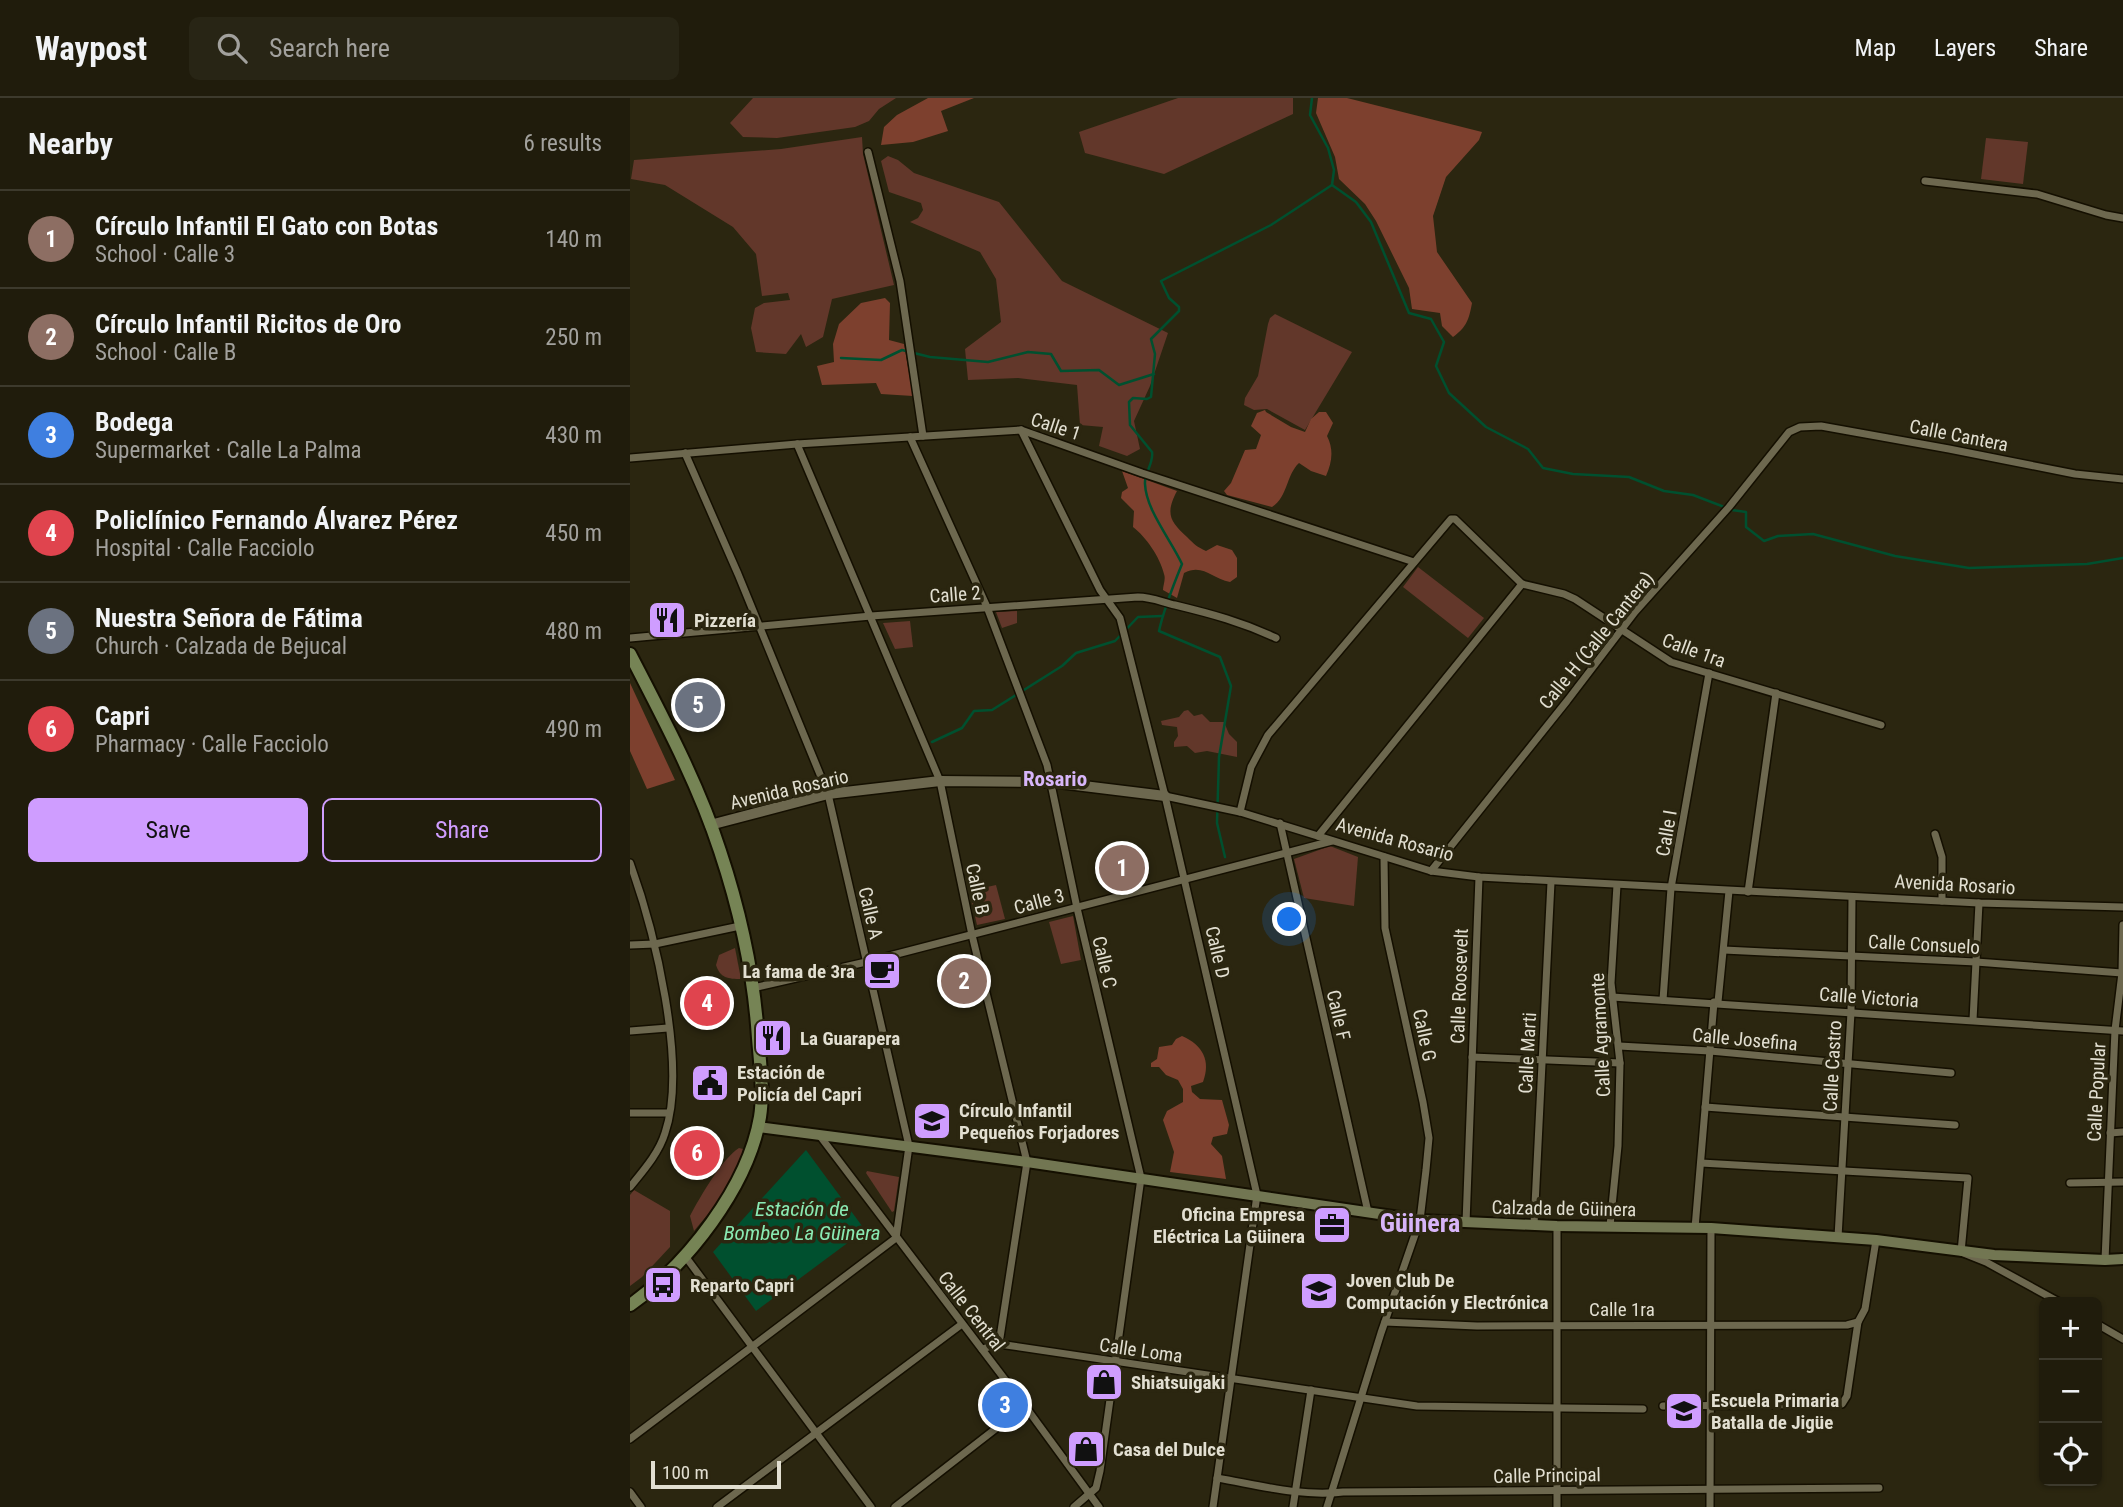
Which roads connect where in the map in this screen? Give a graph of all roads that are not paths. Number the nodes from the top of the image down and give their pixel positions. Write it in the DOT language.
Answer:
graph roads {
  1 [pos="868,152"];
  2 [pos="1925,181"];
  3 [pos="2123,218"];
  4 [pos="1021,430"];
  5 [pos="1789,432"];
  6 [pos="923,436"];
  7 [pos="910,437"];
  8 [pos="797,444"];
  9 [pos="685,453"];
  10 [pos="630,458"];
  11 [pos="2123,479"];
  12 [pos="1414,562"];
  13 [pos="1522,584"];
  14 [pos="1105,597"];
  15 [pos="988,607"];
  16 [pos="871,615"];
  17 [pos="759,626"];
  18 [pos="1621,631"];
  19 [pos="630,638"];
  20 [pos="1276,638"];
  21 [pos="630,654"];
  22 [pos="1709,673"];
  23 [pos="1776,693"];
  24 [pos="1881,725"];
  25 [pos="940,781"];
  26 [pos="1051,782"];
  27 [pos="828,794"];
  28 [pos="1166,796"];
  29 [pos="1240,812"];
  30 [pos="1280,823"];
  31 [pos="710,825"];
  32 [pos="1935,834"];
  33 [pos="1318,836"];
  34 [pos="1332,841"];
  35 [pos="1286,854"];
  36 [pos="1384,857"];
  37 [pos="630,863"];
  38 [pos="1431,871"];
  39 [pos="1479,877"];
  40 [pos="1185,879"];
  41 [pos="1551,882"];
  42 [pos="1617,885"];
  43 [pos="1671,888"];
  44 [pos="1729,891"];
  45 [pos="1748,892"];
  46 [pos="1853,897"];
  47 [pos="1942,901"];
  48 [pos="1979,904"];
  49 [pos="2123,907"];
  50 [pos="1077,908"];
  51 [pos="2123,925"];
  52 [pos="740,926"];
  53 [pos="972,935"];
  54 [pos="655,944"];
  55 [pos="630,945"];
  56 [pos="1724,950"];
  57 [pos="1851,956"];
  58 [pos="866,962"];
  59 [pos="1976,962"];
  60 [pos="2122,973"];
  61 [pos="753,988"];
  62 [pos="1612,997"];
  63 [pos="1663,999"];
  64 [pos="1716,1002"];
  65 [pos="1851,1012"];
  66 [pos="1973,1020"];
  67 [pos="668,1028"];
  68 [pos="2119,1030"];
  69 [pos="630,1031"];
  70 [pos="1619,1046"];
  71 [pos="1710,1051"];
  72 [pos="1472,1057"];
  73 [pos="1543,1060"];
  74 [pos="1620,1063"];
  75 [pos="1848,1064"];
  76 [pos="1951,1073"];
  77 [pos="1705,1107"];
  78 [pos="630,1113"];
  79 [pos="669,1113"];
  80 [pos="1845,1116"];
  81 [pos="1955,1125"];
  82 [pos="758,1127"];
  83 [pos="2123,1132"];
  84 [pos="2110,1133"];
  85 [pos="819,1135"];
  86 [pos="909,1146"];
  87 [pos="1027,1162"];
  88 [pos="1700,1163"];
  89 [pos="1842,1169"];
  90 [pos="1141,1178"];
  91 [pos="2123,1182"];
  92 [pos="2070,1183"];
  93 [pos="2108,1183"];
  94 [pos="630,1187"];
  95 [pos="1257,1195"];
  96 [pos="1368,1213"];
  97 [pos="1420,1220"];
  98 [pos="1466,1223"];
  99 [pos="1534,1225"];
  100 [pos="1557,1226"];
  101 [pos="1610,1226"];
  102 [pos="1695,1228"];
  103 [pos="1711,1228"];
  104 [pos="1838,1237"];
  105 [pos="896,1238"];
  106 [pos="1876,1240"];
  107 [pos="1962,1252"];
  108 [pos="685,1256"];
  109 [pos="2123,1259"];
  110 [pos="2105,1260"];
  111 [pos="2050,1297"];
  112 [pos="630,1305"];
  113 [pos="1385,1322"];
  114 [pos="1858,1322"];
  115 [pos="962,1324"];
  116 [pos="1558,1324"];
  117 [pos="1710,1325"];
  118 [pos="2102,1327"];
  119 [pos="2123,1339"];
  120 [pos="999,1344"];
  121 [pos="753,1348"];
  122 [pos="982,1349"];
  123 [pos="1114,1362"];
  124 [pos="1230,1378"];
  125 [pos="1311,1390"];
  126 [pos="1362,1396"];
  127 [pos="1709,1405"];
  128 [pos="1025,1406"];
  129 [pos="1663,1406"];
  130 [pos="1558,1408"];
  131 [pos="1643,1409"];
  132 [pos="817,1433"];
  133 [pos="630,1439"];
  134 [pos="1217,1478"];
  135 [pos="1879,1488"];
  136 [pos="1710,1489"];
  137 [pos="630,1492"];
  138 [pos="1295,1492"];
  139 [pos="1557,1492"];
  140 [pos="1332,1493"];
  141 [pos="1090,1495"];
  142 [pos="641,1507"];
  143 [pos="717,1507"];
  144 [pos="872,1507"];
  145 [pos="895,1507"];
  146 [pos="1074,1507"];
  147 [pos="1099,1507"];
  148 [pos="1213,1507"];
  149 [pos="1293,1507"];
  150 [pos="1327,1507"];
  151 [pos="1557,1507"];
  152 [pos="1710,1507"];
  1 -- 6 [label="street"];
  2 -- 3 [label="street"];
  4 -- 6 [label="street, Calle 1"];
  4 -- 12 [label="street, Calle 1"];
  4 -- 14 [label="street, Calle D"];
  5 -- 11 [label="street, Calle Cantera"];
  5 -- 18 [label="street, Calle H (Calle Cantera)"];
  6 -- 7 [label="street, Calle 1"];
  7 -- 8 [label="street, Calle 1"];
  7 -- 15 [label="street, Calle C"];
  8 -- 9 [label="street, Calle 1"];
  8 -- 16 [label="street, Calle B"];
  9 -- 10 [label="street, Calle 1"];
  9 -- 17 [label="street, Calle A"];
  12 -- 13 [label="street"];
  12 -- 29 [label="street"];
  13 -- 18 [label="street, Calle 1ra"];
  13 -- 33 [label="street"];
  14 -- 15 [label="street, Calle 2"];
  14 -- 20 [label="street, Calle 2"];
  14 -- 28 [label="street, Calle D"];
  15 -- 16 [label="street, Calle 2"];
  15 -- 26 [label="street, Calle C"];
  16 -- 17 [label="street, Calle 2"];
  16 -- 25 [label="street, Calle B"];
  17 -- 19 [label="street, Calle 2"];
  17 -- 27 [label="street, Calle A"];
  18 -- 22 [label="street, Calle 1ra"];
  18 -- 38 [label="street, Calle H (Calle Cantera)"];
  21 -- 31 [label="main road"];
  22 -- 23 [label="street, Calle 1ra"];
  22 -- 43 [label="street, Calle I"];
  23 -- 24 [label="street, Calle 1ra"];
  23 -- 45 [label="street"];
  25 -- 26 [label="street, Avenida Rosario"];
  25 -- 27 [label="street, Avenida Rosario"];
  25 -- 53 [label="street, Calle B"];
  26 -- 28 [label="street, Avenida Rosario"];
  26 -- 50 [label="street, Calle C"];
  27 -- 31 [label="street, Avenida Rosario"];
  27 -- 58 [label="street, Calle A"];
  28 -- 29 [label="street, Avenida Rosario"];
  28 -- 40 [label="street, Calle D"];
  29 -- 30 [label="street, Avenida Rosario"];
  30 -- 33 [label="street, Avenida Rosario"];
  30 -- 35 [label="street, Calle F"];
  31 -- 52 [label="main road"];
  32 -- 47 [label="street"];
  33 -- 34 [label="street, Avenida Rosario"];
  34 -- 35 [label="street, Calle 3"];
  34 -- 36 [label="street, Avenida Rosario"];
  35 -- 40 [label="street, Calle 3"];
  35 -- 96 [label="street, Calle F"];
  36 -- 38 [label="street, Avenida Rosario"];
  36 -- 97 [label="street, Calle G"];
  37 -- 54 [label="street"];
  38 -- 39 [label="street, Avenida Rosario"];
  39 -- 41 [label="street, Avenida Rosario"];
  39 -- 72 [label="street, Calle Roosevelt"];
  40 -- 50 [label="street, Calle 3"];
  40 -- 95 [label="street, Calle D"];
  41 -- 42 [label="street, Avenida Rosario"];
  41 -- 73 [label="street, Calle Marti"];
  42 -- 43 [label="street, Avenida Rosario"];
  42 -- 62 [label="street, Calle Agramonte"];
  43 -- 44 [label="street, Avenida Rosario"];
  43 -- 63 [label="street, Calle I"];
  44 -- 45 [label="street, Avenida Rosario"];
  44 -- 56 [label="street"];
  45 -- 46 [label="street, Avenida Rosario"];
  46 -- 47 [label="street, Avenida Rosario"];
  46 -- 57 [label="street, Calle Castro"];
  47 -- 48 [label="street, Avenida Rosario"];
  48 -- 49 [label="street, Avenida Rosario"];
  48 -- 59 [label="street"];
  50 -- 53 [label="street, Calle 3"];
  50 -- 90 [label="street, Calle C"];
  51 -- 60 [label="street, Calle Popular"];
  52 -- 54 [label="street"];
  52 -- 61 [label="main road"];
  53 -- 58 [label="street, Calle 3"];
  53 -- 87 [label="street, Calle B"];
  54 -- 55 [label="street"];
  54 -- 67 [label="street"];
  56 -- 57 [label="street, Calle Consuelo"];
  56 -- 64 [label="street"];
  57 -- 59 [label="street, Calle Consuelo"];
  57 -- 65 [label="street, Calle Castro"];
  58 -- 61 [label="street, Calle 3"];
  58 -- 86 [label="street, Calle A"];
  59 -- 60 [label="street, Calle Consuelo"];
  59 -- 66 [label="street"];
  60 -- 68 [label="street, Calle Popular"];
  61 -- 82 [label="main road"];
  62 -- 63 [label="street, Calle Victoria"];
  62 -- 70 [label="street, Calle Agramonte"];
  63 -- 64 [label="street, Calle Victoria"];
  64 -- 65 [label="street, Calle Victoria"];
  64 -- 71 [label="street"];
  65 -- 66 [label="street, Calle Victoria"];
  65 -- 75 [label="street, Calle Castro"];
  66 -- 68 [label="street, Calle Victoria"];
  67 -- 69 [label="street"];
  67 -- 79 [label="street"];
  68 -- 84 [label="street, Calle Popular"];
  70 -- 71 [label="street, Calle Josefina"];
  70 -- 74 [label="street, Calle Agramonte"];
  71 -- 75 [label="street, Calle Josefina"];
  71 -- 77 [label="street"];
  72 -- 73 [label="street"];
  72 -- 98 [label="street, Calle Roosevelt"];
  73 -- 74 [label="street"];
  73 -- 99 [label="street, Calle Marti"];
  74 -- 101 [label="street, Calle Agramonte"];
  75 -- 76 [label="street, Calle Josefina"];
  75 -- 80 [label="street, Calle Castro"];
  77 -- 80 [label="street"];
  77 -- 88 [label="street"];
  78 -- 79 [label="street"];
  79 -- 94 [label="street"];
  80 -- 81 [label="street"];
  80 -- 89 [label="street, Calle Castro"];
  82 -- 85 [label="main road, Calzada de Güinera"];
  82 -- 108 [label="main road"];
  83 -- 84 [label="street"];
  84 -- 93 [label="street, Calle Popular"];
  85 -- 86 [label="main road, Calzada de Güinera"];
  85 -- 105 [label="street, Calle Central"];
  86 -- 87 [label="main road, Calzada de Güinera"];
  86 -- 105 [label="street, Calle A"];
  87 -- 90 [label="main road, Calzada de Güinera"];
  87 -- 120 [label="street, Calle B"];
  88 -- 89 [label="street"];
  88 -- 102 [label="street"];
  89 -- 104 [label="street, Calle Castro"];
  89 -- 107 [label="street"];
  90 -- 95 [label="main road, Calzada de Güinera"];
  90 -- 123 [label="street, Calle C"];
  91 -- 93 [label="street"];
  92 -- 93 [label="street"];
  93 -- 110 [label="street, Calle Popular"];
  95 -- 96 [label="main road, Calzada de Güinera"];
  95 -- 124 [label="street, Calle D"];
  96 -- 97 [label="main road, Calzada de Güinera"];
  97 -- 98 [label="main road, Calzada de Güinera"];
  97 -- 113 [label="street, Calle G"];
  98 -- 99 [label="main road, Calzada de Güinera"];
  99 -- 100 [label="main road, Calzada de Güinera"];
  100 -- 101 [label="main road, Calzada de Güinera"];
  100 -- 116 [label="street"];
  101 -- 102 [label="main road, Calzada de Güinera"];
  102 -- 103 [label="main road, Calzada de Güinera"];
  103 -- 104 [label="main road, Calzada de Güinera"];
  103 -- 117 [label="street"];
  104 -- 106 [label="main road, Calzada de Güinera"];
  105 -- 115 [label="street, Calle Central"];
  105 -- 121 [label="street"];
  106 -- 107 [label="main road, Calzada de Güinera"];
  106 -- 114 [label="street"];
  107 -- 110 [label="main road, Calzada de Güinera"];
  107 -- 111 [label="street"];
  108 -- 112 [label="main road"];
  108 -- 121 [label="street"];
  109 -- 110 [label="main road, Calzada de Güinera"];
  113 -- 116 [label="street, Calle 1ra"];
  113 -- 126 [label="street, Calle G"];
  114 -- 117 [label="street, Calle 1ra"];
  114 -- 127 [label="street"];
  115 -- 122 [label="street, Calle Central"];
  115 -- 132 [label="street"];
  116 -- 117 [label="street, Calle 1ra"];
  116 -- 130 [label="street"];
  117 -- 127 [label="street"];
  118 -- 119 [label="street"];
  120 -- 122 [label="street"];
  120 -- 123 [label="street, Calle Loma"];
  121 -- 132 [label="street"];
  121 -- 133 [label="street"];
  122 -- 128 [label="street, Calle Central"];
  123 -- 124 [label="street, Calle Loma"];
  123 -- 141 [label="street, Calle C"];
  124 -- 125 [label="street, Calle Loma"];
  124 -- 134 [label="street, Calle D"];
  125 -- 126 [label="street, Calle Loma"];
  125 -- 138 [label="street"];
  126 -- 130 [label="street, Calle Loma"];
  126 -- 140 [label="street, Calle G"];
  127 -- 129 [label="street"];
  127 -- 136 [label="street"];
  128 -- 141 [label="street, Calle Central"];
  128 -- 145 [label="street"];
  130 -- 131 [label="street, Calle Loma"];
  130 -- 139 [label="street"];
  132 -- 143 [label="street"];
  132 -- 144 [label="street"];
  134 -- 138 [label="street, Calle Principal"];
  134 -- 148 [label="street, Calle D"];
  135 -- 136 [label="street, Calle Principal"];
  136 -- 139 [label="street, Calle Principal"];
  136 -- 152 [label="street"];
  137 -- 142 [label="street"];
  138 -- 140 [label="street, Calle Principal"];
  138 -- 149 [label="street"];
  139 -- 140 [label="street, Calle Principal"];
  139 -- 151 [label="street"];
  140 -- 150 [label="street, Calle G"];
  141 -- 146 [label="street"];
  141 -- 147 [label="street, Calle Central"];
}
